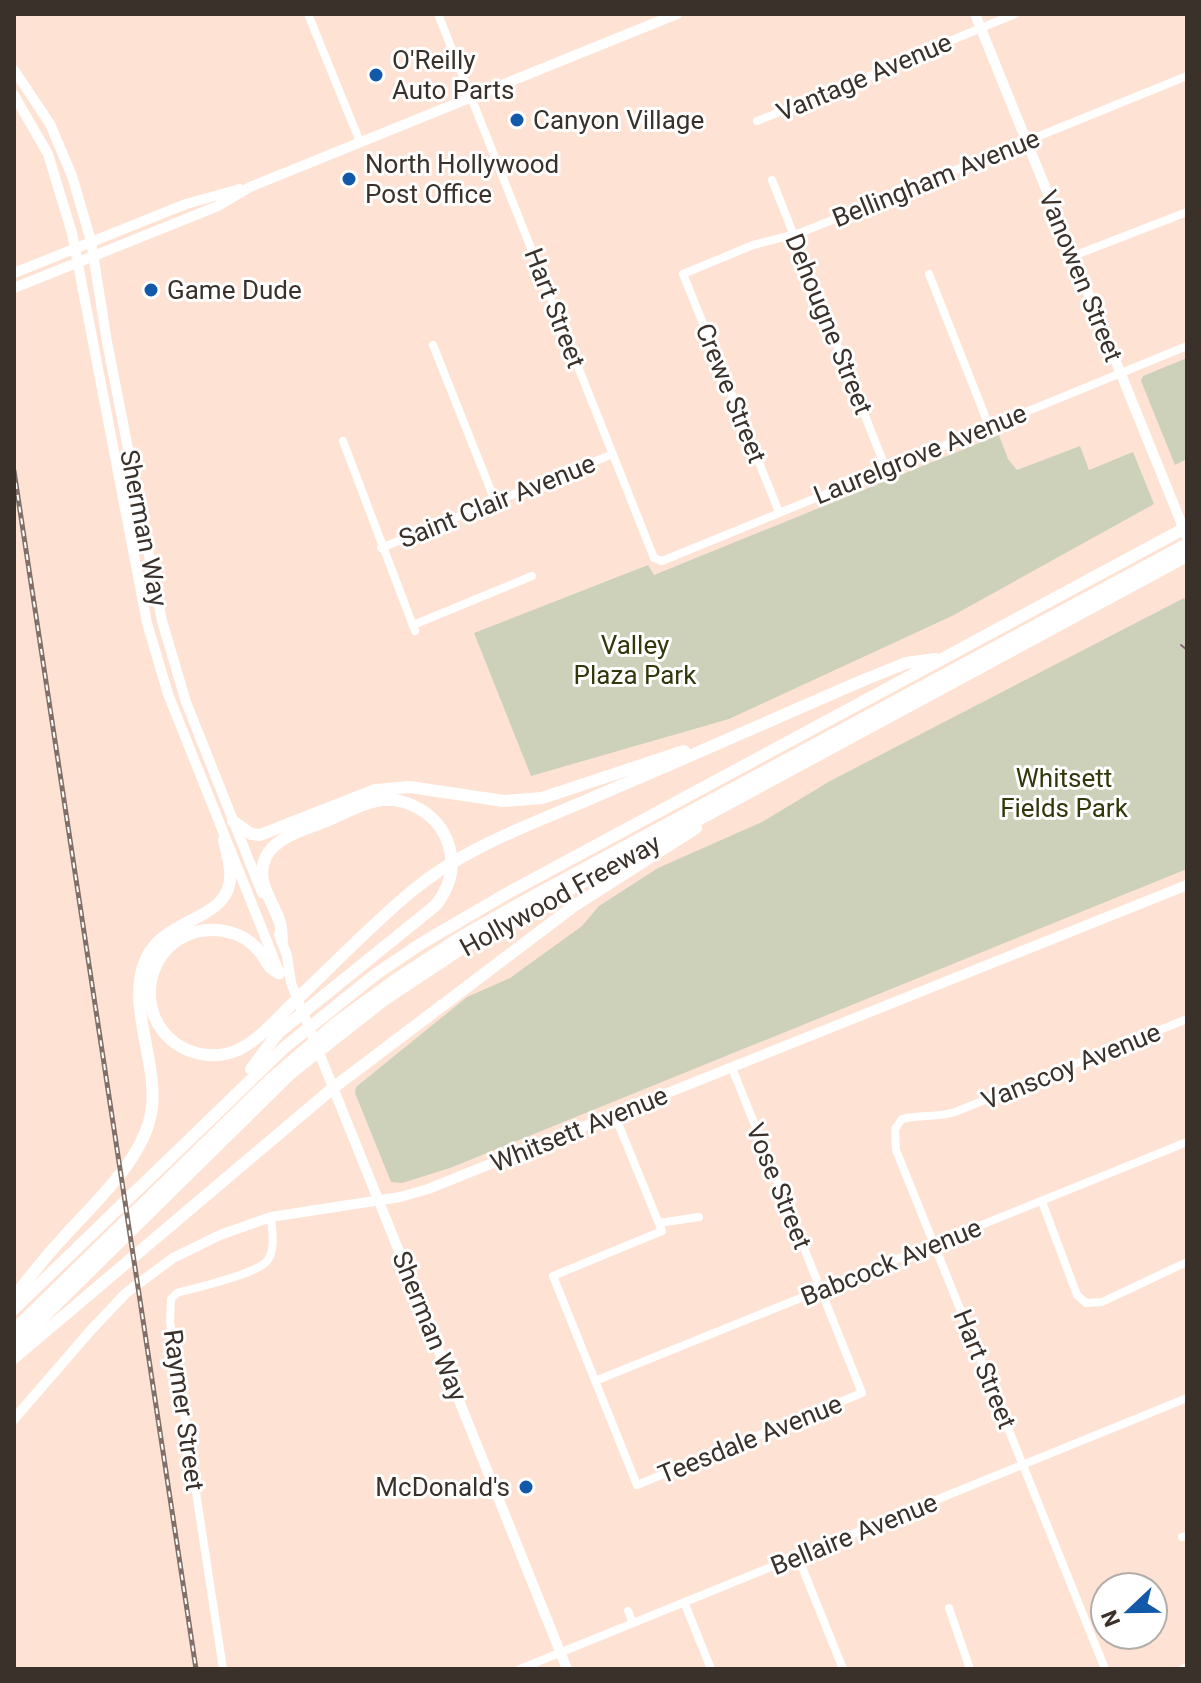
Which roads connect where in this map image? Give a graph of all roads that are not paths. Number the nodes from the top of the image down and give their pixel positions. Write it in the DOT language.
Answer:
graph roads {
  1 [pos="308,14"];
  2 [pos="438,14"];
  3 [pos="677,14"];
  4 [pos="975,14"];
  5 [pos="1015,14"];
  6 [pos="981,28"];
  7 [pos="14,70"];
  8 [pos="1187,76"];
  9 [pos="14,95"];
  10 [pos="471,98"];
  11 [pos="757,121"];
  12 [pos="1027,141"];
  13 [pos="360,142"];
  14 [pos="772,180"];
  15 [pos="250,187"];
  16 [pos="1187,212"];
  17 [pos="793,235"];
  18 [pos="91,241"];
  19 [pos="76,247"];
  20 [pos="1073,256"];
  21 [pos="93,257"];
  22 [pos="78,264"];
  23 [pos="14,273"];
  24 [pos="683,274"];
  25 [pos="929,274"];
  26 [pos="14,288"];
  27 [pos="433,345"];
  28 [pos="1187,346"];
  29 [pos="1121,374"];
  30 [pos="989,426"];
  31 [pos="125,433"];
  32 [pos="111,435"];
  33 [pos="343,441"];
  34 [pos="613,454"];
  35 [pos="886,469"];
  36 [pos="495,501"];
  37 [pos="779,512"];
  38 [pos="1187,527"];
  39 [pos="1187,537"];
  40 [pos="1187,544"];
  41 [pos="381,548"];
  42 [pos="1163,554"];
  43 [pos="1187,556"];
  44 [pos="654,558"];
  45 [pos="532,576"];
  46 [pos="162,621"];
  47 [pos="147,623"];
  48 [pos="170,652"];
  49 [pos="156,655"];
  50 [pos="946,657"];
  51 [pos="186,702"];
  52 [pos="172,705"];
  53 [pos="726,740"];
  54 [pos="741,796"];
  55 [pos="233,821"];
  56 [pos="224,840"];
  57 [pos="1187,885"];
  58 [pos="282,941"];
  59 [pos="279,973"];
  60 [pos="291,983"];
  61 [pos="1187,1019"];
  62 [pos="732,1068"];
  63 [pos="331,1084"];
  64 [pos="226,1101"];
  65 [pos="955,1112"];
  66 [pos="615,1116"];
  67 [pos="1187,1142"];
  68 [pos="379,1200"];
  69 [pos="1042,1202"];
  70 [pos="271,1217"];
  71 [pos="699,1217"];
  72 [pos="660,1227"];
  73 [pos="935,1245"];
  74 [pos="1187,1262"];
  75 [pos="820,1289"];
  76 [pos="14,1297"];
  77 [pos="14,1309"];
  78 [pos="14,1320"];
  79 [pos="14,1330"];
  80 [pos="14,1346"];
  81 [pos="14,1358"];
  82 [pos="595,1381"];
  83 [pos="862,1393"];
  84 [pos="1187,1398"];
  85 [pos="14,1419"];
  86 [pos="1024,1464"];
  87 [pos="798,1557"];
  88 [pos="684,1602"];
  89 [pos="949,1608"];
  90 [pos="628,1611"];
  91 [pos="633,1623"];
  92 [pos="560,1653"];
  93 [pos="223,1669"];
  94 [pos="520,1669"];
  95 [pos="567,1669"];
  96 [pos="711,1669"];
  97 [pos="843,1669"];
  98 [pos="970,1669"];
  99 [pos="1105,1669"];
  1 -- 13 [label="street"];
  2 -- 10 [label="street, Hart Street"];
  3 -- 10 [label="main road"];
  4 -- 6 [label="main road, Vanowen Street"];
  5 -- 6 [label="street, Vantage Avenue"];
  6 -- 11 [label="street, Vantage Avenue"];
  6 -- 12 [label="main road, Vanowen Street"];
  7 -- 18 [label="main road, Sherman Way"];
  8 -- 12 [label="street, Bellingham Avenue"];
  9 -- 19 [label="main road, Sherman Way"];
  10 -- 13 [label="main road"];
  10 -- 34 [label="street, Hart Street"];
  12 -- 17 [label="street, Bellingham Avenue"];
  12 -- 20 [label="main road, Vanowen Street"];
  13 -- 15 [label="main road"];
  14 -- 17 [label="street, Dehougne Street"];
  15 -- 18 [label="main road"];
  15 -- 21 [label="main road"];
  16 -- 20 [label="street"];
  17 -- 24 [label="street, Bellingham Avenue"];
  17 -- 35 [label="street, Dehougne Street"];
  18 -- 19 [label="main road"];
  18 -- 21 [label="main road, Sherman Way"];
  19 -- 22 [label="main road, Sherman Way"];
  19 -- 23 [label="main road"];
  20 -- 29 [label="main road, Vanowen Street"];
  21 -- 22 [label="main road"];
  21 -- 31 [label="main road, Sherman Way"];
  22 -- 26 [label="main road"];
  22 -- 32 [label="main road, Sherman Way"];
  24 -- 37 [label="street, Crewe Street"];
  25 -- 30 [label="street"];
  27 -- 36 [label="street"];
  28 -- 29 [label="street, Laurelgrove Avenue"];
  29 -- 30 [label="street, Laurelgrove Avenue"];
  29 -- 39 [label="main road, Vanowen Street"];
  30 -- 35 [label="street, Laurelgrove Avenue"];
  31 -- 32 [label="main road"];
  31 -- 46 [label="main road, Sherman Way"];
  32 -- 47 [label="main road, Sherman Way"];
  33 -- 41 [label="street"];
  34 -- 36 [label="street, Saint Clair Avenue"];
  34 -- 44 [label="street, Hart Street"];
  35 -- 37 [label="street, Laurelgrove Avenue"];
  36 -- 41 [label="street, Saint Clair Avenue"];
  37 -- 44 [label="street, Laurelgrove Avenue"];
  38 -- 42 [label="highway, Hollywood Freeway"];
  39 -- 42 [label="highway"];
  40 -- 42 [label="highway"];
  41 -- 45 [label="street"];
  42 -- 43 [label="highway, Hollywood Freeway"];
  42 -- 50 [label="highway, Hollywood Freeway"];
  42 -- 54 [label="highway, Hollywood Freeway"];
  42 -- 78 [label="highway"];
  42 -- 79 [label="highway"];
  46 -- 47 [label="main road"];
  46 -- 48 [label="main road, Sherman Way"];
  47 -- 49 [label="main road, Sherman Way"];
  48 -- 49 [label="main road"];
  48 -- 51 [label="main road, Sherman Way"];
  49 -- 52 [label="main road, Sherman Way"];
  50 -- 53 [label="highway"];
  50 -- 64 [label="highway, Hollywood Freeway"];
  51 -- 52 [label="main road"];
  51 -- 55 [label="main road, Sherman Way"];
  52 -- 56 [label="main road, Sherman Way"];
  53 -- 55 [label="highway"];
  53 -- 59 [label="highway"];
  54 -- 63 [label="highway"];
  54 -- 80 [label="highway, Hollywood Freeway"];
  55 -- 58 [label="main road, Sherman Way"];
  56 -- 59 [label="main road, Sherman Way"];
  56 -- 76 [label="highway"];
  57 -- 62 [label="main road, Whitsett Avenue"];
  58 -- 60 [label="main road, Sherman Way"];
  58 -- 64 [label="highway"];
  59 -- 60 [label="main road, Sherman Way"];
  60 -- 63 [label="main road, Sherman Way"];
  61 -- 65 [label="street, Vanscoy Avenue"];
  62 -- 66 [label="main road, Whitsett Avenue"];
  62 -- 75 [label="street, Vose Street"];
  63 -- 68 [label="main road, Sherman Way"];
  63 -- 81 [label="highway"];
  64 -- 77 [label="highway, Hollywood Freeway"];
  65 -- 73 [label="street, Hart Street"];
  66 -- 68 [label="main road, Whitsett Avenue"];
  66 -- 72 [label="street"];
  67 -- 69 [label="street, Babcock Avenue"];
  68 -- 70 [label="main road, Whitsett Avenue"];
  68 -- 92 [label="main road, Sherman Way"];
  69 -- 73 [label="street, Babcock Avenue"];
  69 -- 74 [label="street"];
  70 -- 85 [label="main road, Whitsett Avenue"];
  70 -- 93 [label="street, Raymer Street"];
  71 -- 72 [label="street"];
  72 -- 82 [label="street"];
  73 -- 75 [label="street, Babcock Avenue"];
  73 -- 86 [label="street, Hart Street"];
  75 -- 82 [label="street, Babcock Avenue"];
  75 -- 83 [label="street, Vose Street"];
  82 -- 83 [label="street, Teesdale Avenue"];
  84 -- 86 [label="street, Bellaire Avenue"];
  86 -- 87 [label="street, Bellaire Avenue"];
  86 -- 99 [label="street, Hart Street"];
  87 -- 88 [label="street, Bellaire Avenue"];
  87 -- 97 [label="street"];
  88 -- 91 [label="street, Bellaire Avenue"];
  88 -- 96 [label="street"];
  89 -- 98 [label="street"];
  90 -- 91 [label="street"];
  91 -- 92 [label="street, Bellaire Avenue"];
  92 -- 94 [label="street, Bellaire Avenue"];
  92 -- 95 [label="main road, Sherman Way"];
}
